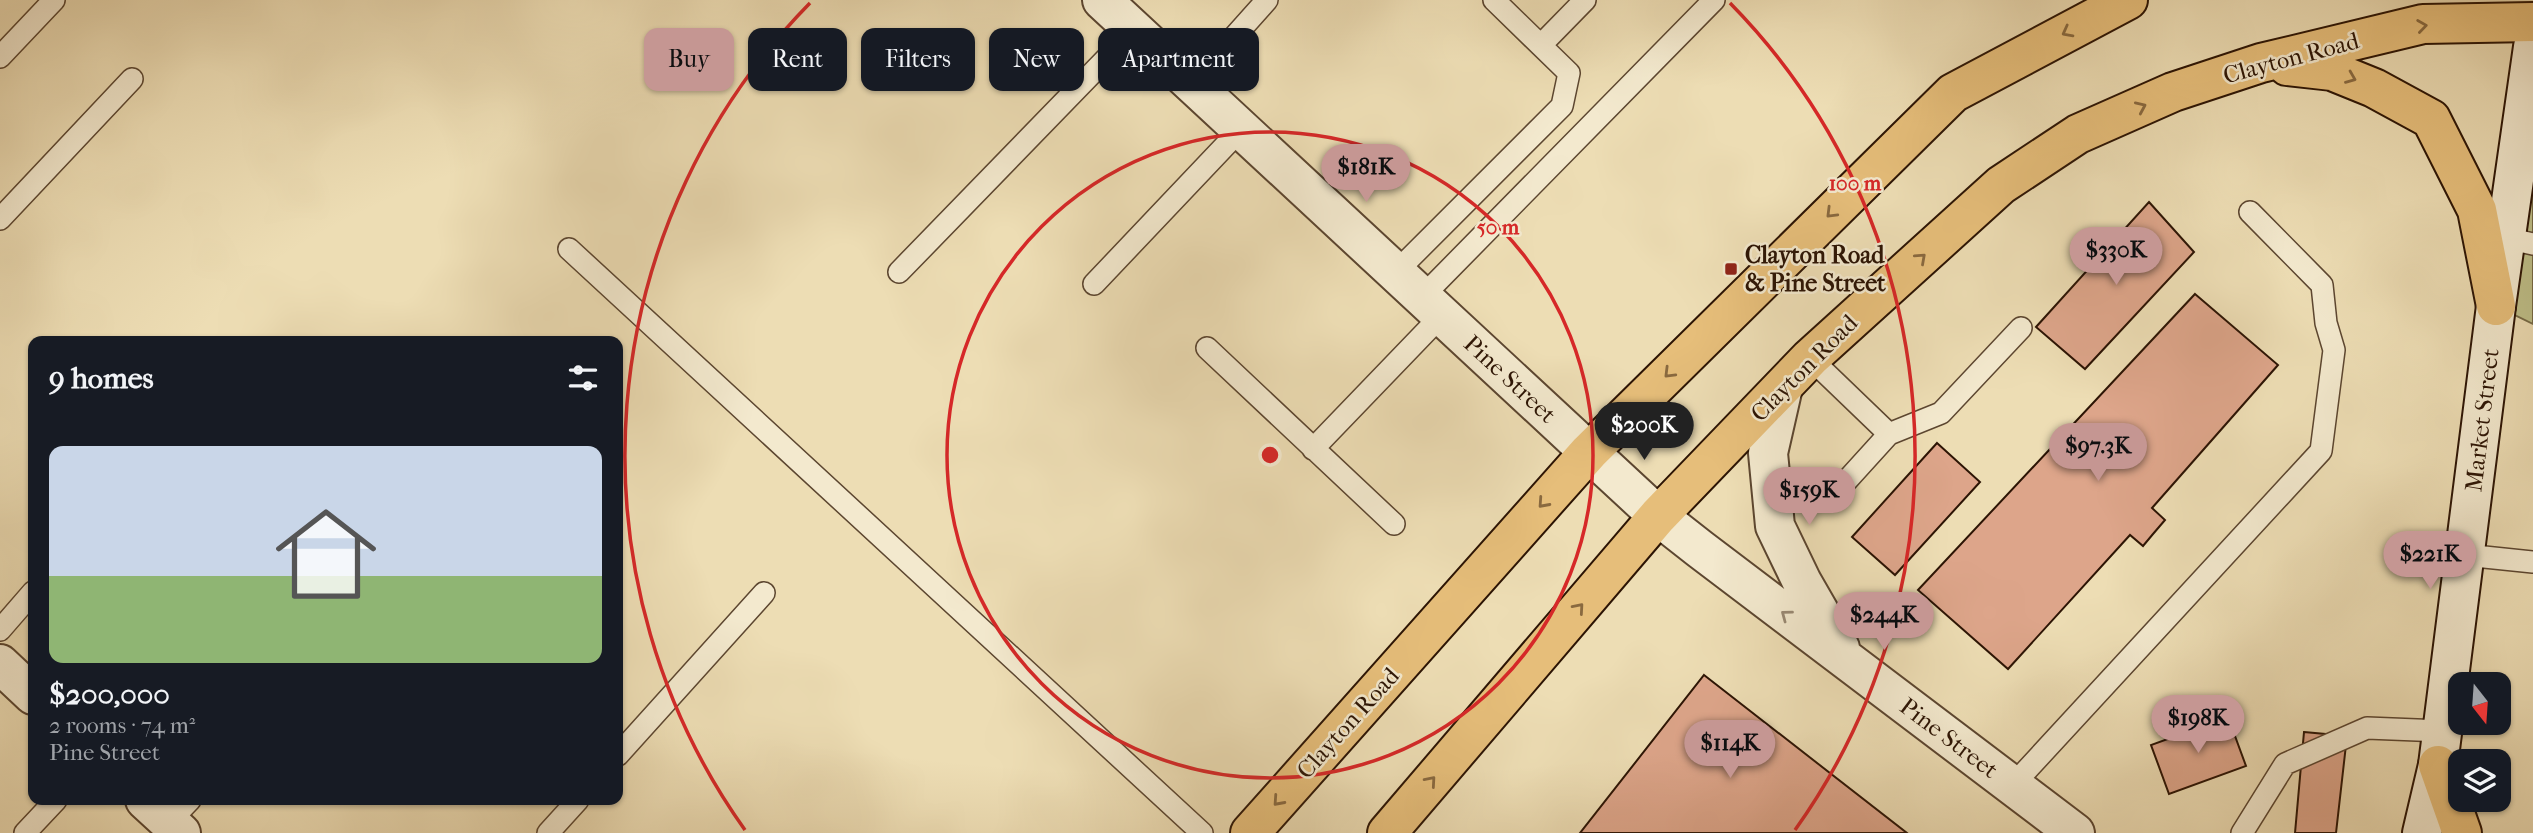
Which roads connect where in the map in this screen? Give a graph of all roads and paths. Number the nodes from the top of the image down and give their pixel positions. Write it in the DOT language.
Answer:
graph roads {
  1 [pos="54,0"];
  2 [pos="1102,0"];
  3 [pos="1267,0"];
  4 [pos="1494,0"];
  5 [pos="1585,0"];
  6 [pos="1714,0"];
  7 [pos="2128,0"];
  8 [pos="2529,0"];
  9 [pos="2533,11"];
  10 [pos="2533,22"];
  11 [pos="1134,28"];
  12 [pos="1242,28"];
  13 [pos="1541,45"];
  14 [pos="2533,47"];
  15 [pos="0,57"];
  16 [pos="2260,63"];
  17 [pos="1098,67"];
  18 [pos="132,79"];
  19 [pos="1200,91"];
  20 [pos="1241,129"];
  21 [pos="2250,212"];
  22 [pos="0,219"];
  23 [pos="2519,241"];
  24 [pos="569,249"];
  25 [pos="899,272"];
  26 [pos="1094,284"];
  27 [pos="1420,295"];
  28 [pos="2496,306"];
  29 [pos="2021,328"];
  30 [pos="1207,348"];
  31 [pos="1810,358"];
  32 [pos="1783,387"];
  33 [pos="1889,434"];
  34 [pos="1313,449"];
  35 [pos="1589,452"];
  36 [pos="1830,499"];
  37 [pos="1658,516"];
  38 [pos="1394,524"];
  39 [pos="2465,555"];
  40 [pos="2533,562"];
  41 [pos="764,593"];
  42 [pos="28,598"];
  43 [pos="0,630"];
  44 [pos="1848,662"];
  45 [pos="0,664"];
  46 [pos="28,690"];
  47 [pos="2440,748"];
  48 [pos="623,749"];
  49 [pos="2012,786"];
  50 [pos="51,805"];
  51 [pos="573,805"];
  52 [pos="24,833"];
  53 [pos="548,833"];
  54 [pos="1202,833"];
  55 [pos="1250,833"];
  56 [pos="1387,833"];
  57 [pos="2075,833"];
  58 [pos="2242,833"];
  59 [pos="2421,833"];
  60 [pos="2462,833"];
  1 -- 15 [label="lane"];
  2 -- 11 [label="street, Pine Street"];
  3 -- 12 [label="lane"];
  4 -- 13 [label="lane"];
  5 -- 13 [label="lane"];
  6 -- 27 [label="lane"];
  7 -- 35 [label="main road, Clayton Road, one-way"];
  8 -- 9 [label="street"];
  16 -- 10 [label="main road, Clayton Road, one-way"];
  13 -- 27 [label="lane"];
  14 -- 23 [label="street, Market Street"];
  16 -- 28 [label="main road, one-way"];
  31 -- 16 [label="main road, Clayton Road, one-way"];
  17 -- 25 [label="lane"];
  18 -- 22 [label="lane"];
  19 -- 20 [label="street, Pine Street"];
  20 -- 26 [label="lane"];
  20 -- 27 [label="street, Pine Street"];
  21 -- 49 [label="lane"];
  23 -- 28 [label="street, Market Street"];
  24 -- 54 [label="lane"];
  27 -- 34 [label="lane"];
  27 -- 35 [label="street, Pine Street"];
  28 -- 39 [label="street, Market Street"];
  29 -- 33 [label="lane"];
  30 -- 34 [label="lane"];
  31 -- 32 [label="main road, Clayton Road"];
  31 -- 33 [label="lane"];
  32 -- 37 [label="main road, Clayton Road"];
  32 -- 44 [label="street"];
  33 -- 36 [label="lane"];
  34 -- 38 [label="lane"];
  35 -- 37 [label="street, Pine Street"];
  35 -- 55 [label="main road, Clayton Road, one-way"];
  44 -- 37 [label="street, Pine Street, one-way"];
  56 -- 37 [label="main road, Clayton Road, one-way"];
  39 -- 40 [label="lane"];
  39 -- 47 [label="street, Market Street"];
  41 -- 48 [label="lane"];
  42 -- 43 [label="lane"];
  44 -- 49 [label="street, Pine Street"];
  45 -- 46 [label="street"];
  47 -- 58 [label="lane"];
  47 -- 59 [label="street, Market Street"];
  47 -- 60 [label="main road"];
  49 -- 57 [label="street, Pine Street"];
  50 -- 52 [label="lane"];
  51 -- 53 [label="lane"];
}
